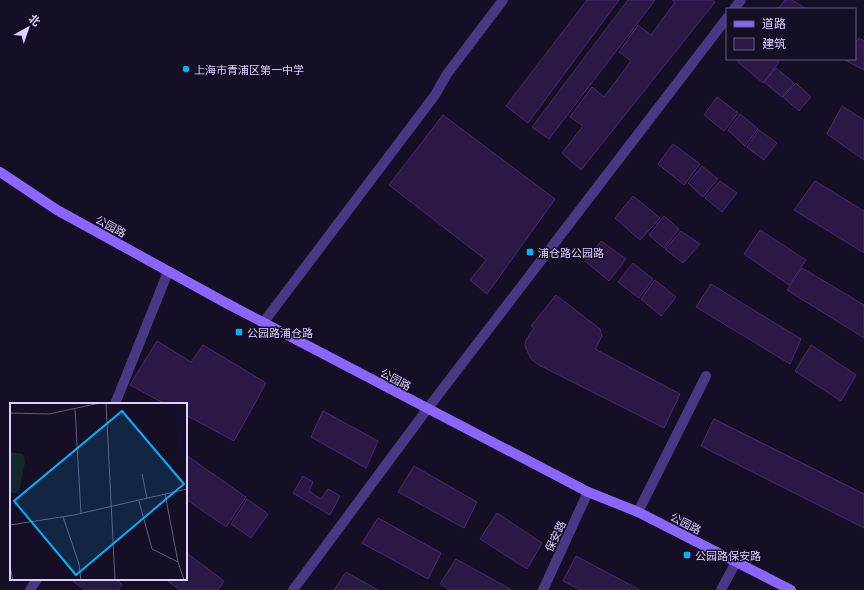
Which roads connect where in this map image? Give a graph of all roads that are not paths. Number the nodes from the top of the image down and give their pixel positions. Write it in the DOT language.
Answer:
graph roads {
  1 [pos="503,0"];
  2 [pos="741,0"];
  3 [pos="735,8"];
  4 [pos="726,19"];
  5 [pos="0,172"];
  6 [pos="168,272"];
  7 [pos="263,323"];
  8 [pos="706,376"];
  9 [pos="115,403"];
  10 [pos="428,408"];
  11 [pos="588,492"];
  12 [pos="638,512"];
  13 [pos="736,562"];
  14 [pos="36,580"];
  15 [pos="30,590"];
  16 [pos="293,590"];
  17 [pos="543,590"];
  18 [pos="721,590"];
  19 [pos="791,590"];
  1 -- 7 [label="street"];
  2 -- 3 [label="street"];
  4 -- 10 [label="street"];
  5 -- 6 [label="street, 公园路"];
  6 -- 7 [label="street, 公园路"];
  6 -- 9 [label="street"];
  7 -- 10 [label="street, 公园路"];
  8 -- 12 [label="street"];
  10 -- 11 [label="street, 公园路"];
  10 -- 16 [label="street"];
  11 -- 12 [label="street, 公园路"];
  11 -- 17 [label="street, 保安路"];
  12 -- 13 [label="street, 公园路"];
  13 -- 18 [label="street"];
  13 -- 19 [label="street, 公园路"];
  14 -- 15 [label="street"];
}
